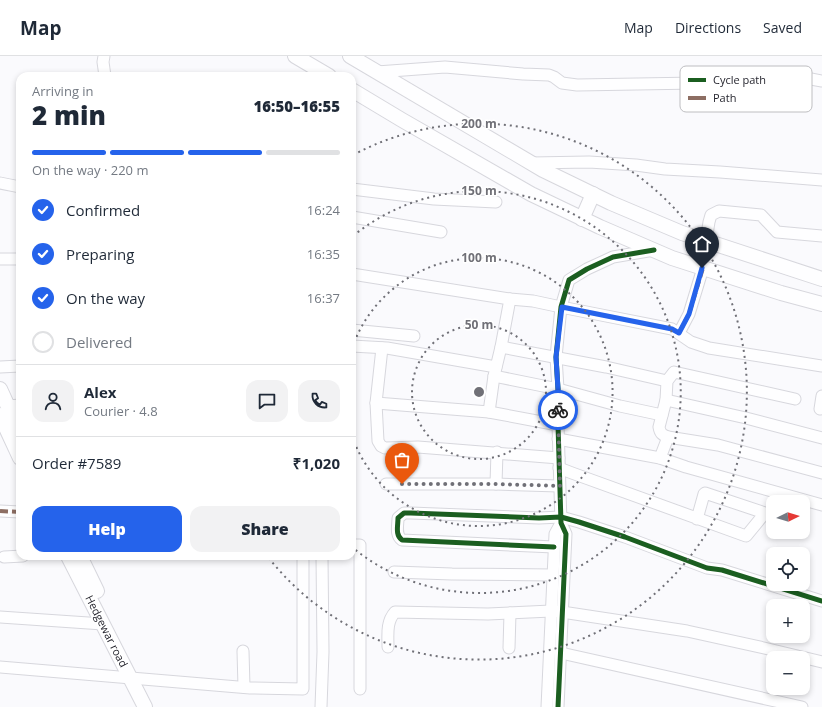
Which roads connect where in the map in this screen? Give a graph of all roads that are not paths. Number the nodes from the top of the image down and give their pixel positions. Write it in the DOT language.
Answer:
graph roads {
  1 [pos="104,56"];
  2 [pos="295,56"];
  3 [pos="350,56"];
  4 [pos="104,72"];
  5 [pos="321,72"];
  6 [pos="377,72"];
  7 [pos="812,79"];
  8 [pos="822,81"];
  9 [pos="680,83"];
  10 [pos="356,92"];
  11 [pos="532,163"];
  12 [pos="822,180"];
  13 [pos="0,184"];
  14 [pos="16,186"];
  15 [pos="356,189"];
  16 [pos="593,194"];
  17 [pos="496,202"];
  18 [pos="356,218"];
  19 [pos="582,219"];
  20 [pos="441,232"];
  21 [pos="822,236"];
  22 [pos="706,241"];
  23 [pos="654,250"];
  24 [pos="0,259"];
  25 [pos="16,259"];
  26 [pos="702,268"];
  27 [pos="356,275"];
  28 [pos="822,279"];
  29 [pos="510,299"];
  30 [pos="822,304"];
  31 [pos="562,307"];
  32 [pos="356,330"];
  33 [pos="679,333"];
  34 [pos="414,336"];
  35 [pos="356,346"];
  36 [pos="501,347"];
  37 [pos="382,348"];
  38 [pos="556,357"];
  39 [pos="16,366"];
  40 [pos="822,366"];
  41 [pos="0,367"];
  42 [pos="495,371"];
  43 [pos="667,381"];
  44 [pos="0,389"];
  45 [pos="558,389"];
  46 [pos="822,396"];
  47 [pos="794,399"];
  48 [pos="666,400"];
  49 [pos="376,403"];
  50 [pos="9,409"];
  51 [pos="820,409"];
  52 [pos="489,412"];
  53 [pos="662,415"];
  54 [pos="16,424"];
  55 [pos="558,425"];
  56 [pos="668,437"];
  57 [pos="822,438"];
  58 [pos="558,439"];
  59 [pos="16,440"];
  60 [pos="498,452"];
  61 [pos="660,458"];
  62 [pos="559,463"];
  63 [pos="822,472"];
  64 [pos="386,484"];
  65 [pos="496,484"];
  66 [pos="560,486"];
  67 [pos="822,505"];
  68 [pos="0,510"];
  69 [pos="16,512"];
  70 [pos="697,519"];
  71 [pos="561,520"];
  72 [pos="356,545"];
  73 [pos="554,547"];
  74 [pos="16,556"];
  75 [pos="4,557"];
  76 [pos="70,560"];
  77 [pos="82,560"];
  78 [pos="303,560"];
  79 [pos="322,560"];
  80 [pos="394,572"];
  81 [pos="553,575"];
  82 [pos="822,601"];
  83 [pos="556,611"];
  84 [pos="510,613"];
  85 [pos="0,617"];
  86 [pos="103,624"];
  87 [pos="388,647"];
  88 [pos="509,648"];
  89 [pos="243,651"];
  90 [pos="561,653"];
  91 [pos="822,662"];
  92 [pos="0,667"];
  93 [pos="136,679"];
  94 [pos="244,687"];
  95 [pos="360,689"];
  96 [pos="145,707"];
  97 [pos="155,707"];
  98 [pos="321,707"];
  99 [pos="547,707"];
  100 [pos="558,707"];
  101 [pos="802,707"];
  1 -- 4 [label="street"];
  2 -- 5 [label="main road"];
  3 -- 6 [label="main road"];
  6 -- 9 [label="street"];
  6 -- 11 [label="main road"];
  7 -- 8 [label="street"];
  10 -- 19 [label="main road"];
  11 -- 12 [label="street"];
  11 -- 16 [label="main road"];
  13 -- 14 [label="street"];
  15 -- 17 [label="street"];
  16 -- 19 [label="main road"];
  16 -- 22 [label="main road"];
  18 -- 20 [label="street"];
  19 -- 23 [label="main road"];
  21 -- 22 [label="street"];
  22 -- 28 [label="main road"];
  23 -- 26 [label="main road"];
  23 -- 31 [label="street"];
  24 -- 25 [label="street"];
  26 -- 30 [label="main road"];
  26 -- 33 [label="street"];
  27 -- 29 [label="street"];
  29 -- 31 [label="street"];
  29 -- 36 [label="street"];
  31 -- 33 [label="street"];
  31 -- 38 [label="street"];
  32 -- 34 [label="street"];
  33 -- 40 [label="street"];
  35 -- 37 [label="street"];
  36 -- 38 [label="street"];
  36 -- 42 [label="street"];
  37 -- 42 [label="street"];
  37 -- 49 [label="street"];
  38 -- 43 [label="street"];
  38 -- 45 [label="street"];
  39 -- 41 [label="street"];
  42 -- 45 [label="street"];
  42 -- 52 [label="street"];
  43 -- 47 [label="street"];
  43 -- 48 [label="street"];
  44 -- 50 [label="main road"];
  45 -- 53 [label="street"];
  45 -- 55 [label="street"];
  46 -- 51 [label="street"];
  48 -- 53 [label="street"];
  48 -- 57 [label="street"];
  49 -- 52 [label="street"];
  49 -- 60 [label="street"];
  50 -- 54 [label="main road"];
  50 -- 59 [label="main road"];
  52 -- 55 [label="street"];
  53 -- 56 [label="street"];
  55 -- 58 [label="street"];
  56 -- 61 [label="street"];
  56 -- 63 [label="street"];
  58 -- 61 [label="street"];
  58 -- 62 [label="street"];
  60 -- 62 [label="street"];
  60 -- 65 [label="street"];
  61 -- 67 [label="street"];
  62 -- 66 [label="street"];
  62 -- 70 [label="street"];
  64 -- 65 [label="street"];
  65 -- 66 [label="street"];
  66 -- 71 [label="street"];
  68 -- 69 [label="street"];
  70 -- 70 [label="street"];
  71 -- 73 [label="street"];
  71 -- 73 [label="street"];
  71 -- 82 [label="street"];
  71 -- 83 [label="street"];
  72 -- 95 [label="street"];
  73 -- 81 [label="street"];
  74 -- 75 [label="street"];
  76 -- 86 [label="main road, Hedgewar road"];
  77 -- 93 [label="main road, Hedgewar road"];
  78 -- 94 [label="street"];
  79 -- 98 [label="street"];
  80 -- 81 [label="street"];
  81 -- 83 [label="street"];
  83 -- 84 [label="street"];
  83 -- 90 [label="street"];
  83 -- 91 [label="street"];
  83 -- 99 [label="street"];
  84 -- 87 [label="street"];
  84 -- 88 [label="street"];
  85 -- 86 [label="street"];
  86 -- 93 [label="main road, Hedgewar road"];
  89 -- 94 [label="street"];
  90 -- 100 [label="street"];
  90 -- 101 [label="street"];
  92 -- 93 [label="street"];
  93 -- 94 [label="street"];
  93 -- 96 [label="main road, Hedgewar road"];
  93 -- 97 [label="main road, Hedgewar road"];
}
